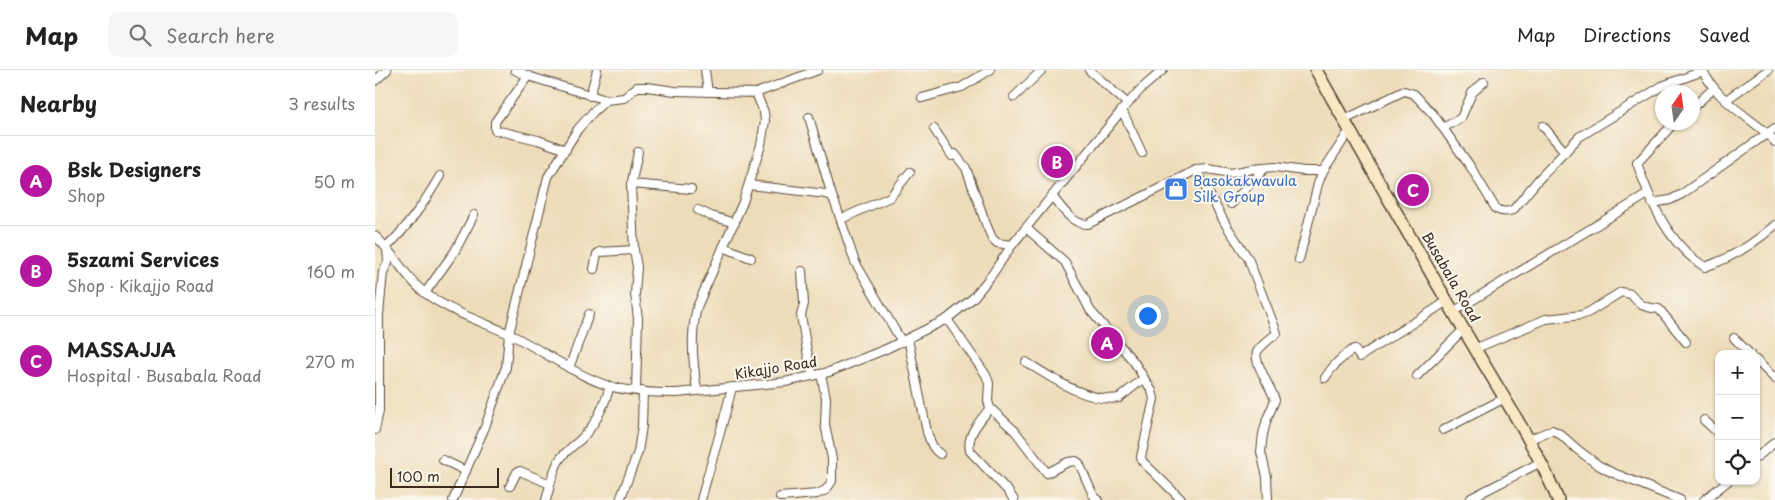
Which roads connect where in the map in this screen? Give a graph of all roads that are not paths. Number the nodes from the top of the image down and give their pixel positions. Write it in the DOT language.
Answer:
graph roads {
  1 [pos="387,70"];
  2 [pos="515,70"];
  3 [pos="597,70"];
  4 [pos="705,70"];
  5 [pos="818,70"];
  6 [pos="990,70"];
  7 [pos="1043,70"];
  8 [pos="1089,70"];
  9 [pos="1163,70"];
  10 [pos="1316,70"];
  11 [pos="1703,70"];
  12 [pos="1768,70"];
  13 [pos="528,76"];
  14 [pos="375,81"];
  15 [pos="1484,82"];
  16 [pos="1713,89"];
  17 [pos="708,92"];
  18 [pos="756,93"];
  19 [pos="590,96"];
  20 [pos="1014,97"];
  21 [pos="921,98"];
  22 [pos="606,100"];
  23 [pos="1726,100"];
  24 [pos="1700,101"];
  25 [pos="1128,104"];
  26 [pos="1122,110"];
  27 [pos="809,118"];
  28 [pos="1347,125"];
  29 [pos="1543,126"];
  30 [pos="1443,128"];
  31 [pos="1775,128"];
  32 [pos="934,129"];
  33 [pos="1667,130"];
  34 [pos="1768,133"];
  35 [pos="1775,142"];
  36 [pos="566,150"];
  37 [pos="638,152"];
  38 [pos="1565,152"];
  39 [pos="1142,154"];
  40 [pos="1265,168"];
  41 [pos="1196,170"];
  42 [pos="1323,171"];
  43 [pos="910,172"];
  44 [pos="440,176"];
  45 [pos="631,184"];
  46 [pos="749,186"];
  47 [pos="691,190"];
  48 [pos="1648,194"];
  49 [pos="832,196"];
  50 [pos="1052,196"];
  51 [pos="1231,204"];
  52 [pos="1652,204"];
  53 [pos="697,210"];
  54 [pos="474,215"];
  55 [pos="841,219"];
  56 [pos="735,222"];
  57 [pos="1775,225"];
  58 [pos="1026,228"];
  59 [pos="375,236"];
  60 [pos="1012,246"];
  61 [pos="387,247"];
  62 [pos="723,247"];
  63 [pos="634,250"];
  64 [pos="751,258"];
  65 [pos="1299,260"];
  66 [pos="594,270"];
  67 [pos="802,271"];
  68 [pos="425,294"];
  69 [pos="1450,307"];
  70 [pos="589,314"];
  71 [pos="947,318"];
  72 [pos="1463,330"];
  73 [pos="509,334"];
  74 [pos="1734,338"];
  75 [pos="905,340"];
  76 [pos="1686,342"];
  77 [pos="1474,349"];
  78 [pos="1745,350"];
  79 [pos="377,358"];
  80 [pos="1026,362"];
  81 [pos="1760,364"];
  82 [pos="569,368"];
  83 [pos="817,375"];
  84 [pos="1417,376"];
  85 [pos="1143,378"];
  86 [pos="1325,378"];
  87 [pos="1775,379"];
  88 [pos="610,386"];
  89 [pos="732,388"];
  90 [pos="640,391"];
  91 [pos="697,392"];
  92 [pos="1505,398"];
  93 [pos="991,408"];
  94 [pos="1705,420"];
  95 [pos="375,430"];
  96 [pos="1443,430"];
  97 [pos="1715,430"];
  98 [pos="1528,440"];
  99 [pos="1775,442"];
  100 [pos="940,454"];
  101 [pos="1760,455"];
  102 [pos="443,460"];
  103 [pos="1541,462"];
  104 [pos="465,471"];
  105 [pos="550,484"];
  106 [pos="1723,485"];
  107 [pos="510,486"];
  108 [pos="780,497"];
  109 [pos="1471,498"];
  110 [pos="1555,499"];
  111 [pos="453,500"];
  112 [pos="546,500"];
  113 [pos="620,500"];
  114 [pos="701,500"];
  115 [pos="1014,500"];
  116 [pos="1098,500"];
  117 [pos="1182,500"];
  118 [pos="1268,500"];
  119 [pos="1680,500"];
  120 [pos="1704,500"];
  1 -- 14 [label="street"];
  2 -- 13 [label="street"];
  3 -- 19 [label="street"];
  4 -- 17 [label="street"];
  5 -- 18 [label="street"];
  6 -- 21 [label="street"];
  7 -- 20 [label="street"];
  8 -- 25 [label="street"];
  9 -- 25 [label="street, Kikajjo Road"];
  10 -- 28 [label="street, Busabala Road"];
  11 -- 16 [label="street"];
  11 -- 38 [label="street"];
  12 -- 23 [label="street"];
  13 -- 19 [label="street"];
  13 -- 36 [label="street"];
  15 -- 30 [label="street"];
  16 -- 23 [label="street"];
  16 -- 24 [label="street"];
  17 -- 18 [label="street"];
  17 -- 22 [label="street"];
  18 -- 46 [label="street"];
  19 -- 22 [label="street"];
  22 -- 36 [label="street"];
  23 -- 34 [label="street"];
  25 -- 26 [label="street, Kikajjo Road"];
  26 -- 39 [label="street"];
  26 -- 50 [label="street, Kikajjo Road"];
  27 -- 49 [label="street"];
  28 -- 30 [label="street"];
  28 -- 42 [label="street"];
  28 -- 69 [label="street, Busabala Road"];
  29 -- 38 [label="street"];
  30 -- 38 [label="street"];
  31 -- 34 [label="street"];
  32 -- 60 [label="street"];
  33 -- 48 [label="street"];
  34 -- 35 [label="street"];
  34 -- 52 [label="street"];
  36 -- 73 [label="street"];
  37 -- 45 [label="street"];
  40 -- 41 [label="street"];
  40 -- 42 [label="street"];
  40 -- 51 [label="street"];
  41 -- 50 [label="street"];
  41 -- 118 [label="street"];
  42 -- 65 [label="street"];
  43 -- 55 [label="street"];
  44 -- 61 [label="street"];
  45 -- 47 [label="street"];
  45 -- 63 [label="street"];
  46 -- 49 [label="street"];
  46 -- 56 [label="street"];
  48 -- 52 [label="street"];
  48 -- 69 [label="street"];
  49 -- 55 [label="street"];
  50 -- 58 [label="street, Kikajjo Road"];
  52 -- 57 [label="street"];
  53 -- 56 [label="street"];
  54 -- 68 [label="street"];
  55 -- 75 [label="street"];
  56 -- 62 [label="street"];
  58 -- 60 [label="street, Kikajjo Road"];
  58 -- 85 [label="street"];
  59 -- 61 [label="street, Kikajjo Road"];
  60 -- 71 [label="street, Kikajjo Road"];
  61 -- 68 [label="street, Kikajjo Road"];
  61 -- 79 [label="street"];
  62 -- 64 [label="street"];
  62 -- 91 [label="street"];
  63 -- 66 [label="street"];
  63 -- 90 [label="street"];
  67 -- 83 [label="street"];
  68 -- 73 [label="street, Kikajjo Road"];
  69 -- 72 [label="street, Busabala Road"];
  69 -- 86 [label="street"];
  70 -- 82 [label="street"];
  71 -- 75 [label="street, Kikajjo Road"];
  71 -- 93 [label="street"];
  72 -- 77 [label="street, Busabala Road"];
  72 -- 84 [label="street"];
  73 -- 82 [label="street, Kikajjo Road"];
  73 -- 104 [label="street"];
  74 -- 78 [label="street"];
  75 -- 83 [label="street, Kikajjo Road"];
  75 -- 100 [label="street"];
  76 -- 77 [label="street"];
  77 -- 92 [label="street, Busabala Road"];
  79 -- 95 [label="street"];
  80 -- 85 [label="street"];
  81 -- 87 [label="street"];
  82 -- 88 [label="street, Kikajjo Road"];
  83 -- 89 [label="street, Kikajjo Road"];
  83 -- 108 [label="street"];
  85 -- 117 [label="street"];
  88 -- 90 [label="street, Kikajjo Road"];
  88 -- 105 [label="street"];
  89 -- 91 [label="street, Kikajjo Road"];
  89 -- 114 [label="street"];
  90 -- 91 [label="street, Kikajjo Road"];
  90 -- 113 [label="street"];
  92 -- 96 [label="street"];
  92 -- 98 [label="street, Busabala Road"];
  93 -- 115 [label="street"];
  93 -- 116 [label="street"];
  94 -- 97 [label="street"];
  98 -- 103 [label="street, Busabala Road"];
  98 -- 119 [label="street"];
  99 -- 101 [label="street"];
  102 -- 104 [label="street"];
  103 -- 109 [label="street"];
  103 -- 110 [label="street, Busabala Road"];
  104 -- 111 [label="street"];
  105 -- 107 [label="street"];
  105 -- 112 [label="street"];
  106 -- 120 [label="street"];
}
